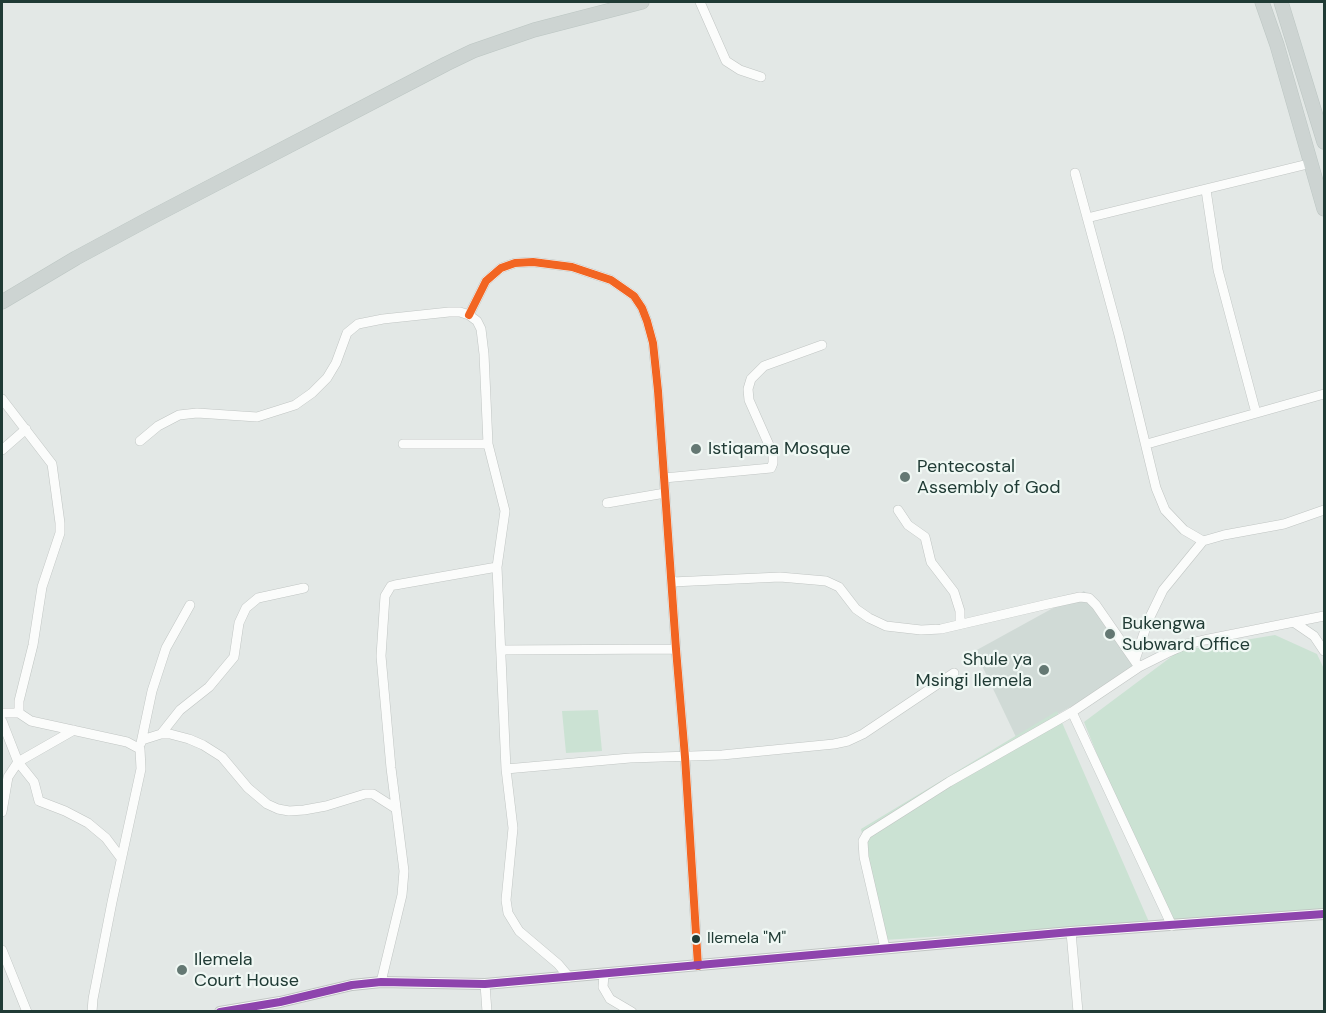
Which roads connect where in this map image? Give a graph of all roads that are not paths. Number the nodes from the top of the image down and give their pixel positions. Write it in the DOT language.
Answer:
graph roads {
  1 [pos="642,2"];
  2 [pos="700,2"];
  3 [pos="1262,2"];
  4 [pos="1281,2"];
  5 [pos="761,77"];
  6 [pos="1324,142"];
  7 [pos="1312,163"];
  8 [pos="1075,173"];
  9 [pos="1206,190"];
  10 [pos="1324,209"];
  11 [pos="1087,218"];
  12 [pos="2,302"];
  13 [pos="469,315"];
  14 [pos="822,345"];
  15 [pos="1324,394"];
  16 [pos="2,399"];
  17 [pos="1256,413"];
  18 [pos="26,429"];
  19 [pos="140,441"];
  20 [pos="402,444"];
  21 [pos="488,444"];
  22 [pos="1147,444"];
  23 [pos="2,450"];
  24 [pos="664,478"];
  25 [pos="665,494"];
  26 [pos="607,503"];
  27 [pos="898,510"];
  28 [pos="1324,510"];
  29 [pos="1203,541"];
  30 [pos="497,567"];
  31 [pos="672,582"];
  32 [pos="304,588"];
  33 [pos="190,605"];
  34 [pos="1324,616"];
  35 [pos="1294,622"];
  36 [pos="960,624"];
  37 [pos="676,649"];
  38 [pos="501,650"];
  39 [pos="1324,651"];
  40 [pos="1137,664"];
  41 [pos="954,673"];
  42 [pos="1072,712"];
  43 [pos="2,713"];
  44 [pos="20,713"];
  45 [pos="2,721"];
  46 [pos="74,730"];
  47 [pos="161,734"];
  48 [pos="141,745"];
  49 [pos="685,758"];
  50 [pos="18,762"];
  51 [pos="506,769"];
  52 [pos="395,807"];
  53 [pos="2,812"];
  54 [pos="100,832"];
  55 [pos="125,840"];
  56 [pos="121,858"];
  57 [pos="1324,914"];
  58 [pos="1172,926"];
  59 [pos="1071,932"];
  60 [pos="885,948"];
  61 [pos="2,950"];
  62 [pos="698,966"];
  63 [pos="603,975"];
  64 [pos="569,976"];
  65 [pos="381,982"];
  66 [pos="485,984"];
  67 [pos="27,1011"];
  68 [pos="92,1011"];
  69 [pos="220,1011"];
  70 [pos="487,1011"];
  71 [pos="632,1011"];
  72 [pos="1078,1011"];
  1 -- 12 [label="main road"];
  2 -- 5 [label="street"];
  3 -- 7 [label="main road"];
  4 -- 6 [label="main road"];
  7 -- 9 [label="street"];
  7 -- 10 [label="main road"];
  8 -- 11 [label="street"];
  9 -- 11 [label="street"];
  9 -- 17 [label="street"];
  11 -- 22 [label="street"];
  13 -- 19 [label="street"];
  13 -- 21 [label="street"];
  13 -- 24 [label="street"];
  14 -- 24 [label="street"];
  15 -- 17 [label="street"];
  16 -- 18 [label="street"];
  17 -- 22 [label="street"];
  18 -- 23 [label="street"];
  18 -- 44 [label="street"];
  20 -- 21 [label="street"];
  21 -- 30 [label="street"];
  22 -- 29 [label="street"];
  24 -- 25 [label="street"];
  25 -- 26 [label="street"];
  25 -- 31 [label="street"];
  27 -- 36 [label="street"];
  28 -- 29 [label="street"];
  29 -- 40 [label="street"];
  30 -- 38 [label="street"];
  30 -- 52 [label="street"];
  31 -- 36 [label="street"];
  31 -- 37 [label="street"];
  32 -- 47 [label="street"];
  33 -- 48 [label="street"];
  34 -- 35 [label="street"];
  35 -- 39 [label="street"];
  35 -- 40 [label="street"];
  36 -- 40 [label="street"];
  37 -- 38 [label="street"];
  37 -- 49 [label="street"];
  38 -- 51 [label="street"];
  40 -- 42 [label="street"];
  41 -- 49 [label="street"];
  42 -- 58 [label="street"];
  42 -- 60 [label="street"];
  43 -- 44 [label="street"];
  44 -- 46 [label="street"];
  45 -- 50 [label="street"];
  46 -- 48 [label="street"];
  46 -- 50 [label="street"];
  47 -- 48 [label="street"];
  47 -- 52 [label="street"];
  48 -- 55 [label="street"];
  49 -- 51 [label="street"];
  49 -- 62 [label="street"];
  50 -- 53 [label="street"];
  50 -- 54 [label="street"];
  51 -- 64 [label="street"];
  52 -- 65 [label="street"];
  54 -- 55 [label="street"];
  54 -- 56 [label="street"];
  55 -- 56 [label="street"];
  56 -- 68 [label="street"];
  57 -- 58 [label="street"];
  58 -- 59 [label="street"];
  59 -- 60 [label="street"];
  59 -- 72 [label="street"];
  60 -- 62 [label="street"];
  61 -- 67 [label="street"];
  62 -- 63 [label="street"];
  63 -- 64 [label="street"];
  63 -- 71 [label="street"];
  64 -- 66 [label="street"];
  65 -- 66 [label="street"];
  65 -- 69 [label="street"];
  66 -- 70 [label="street"];
}
